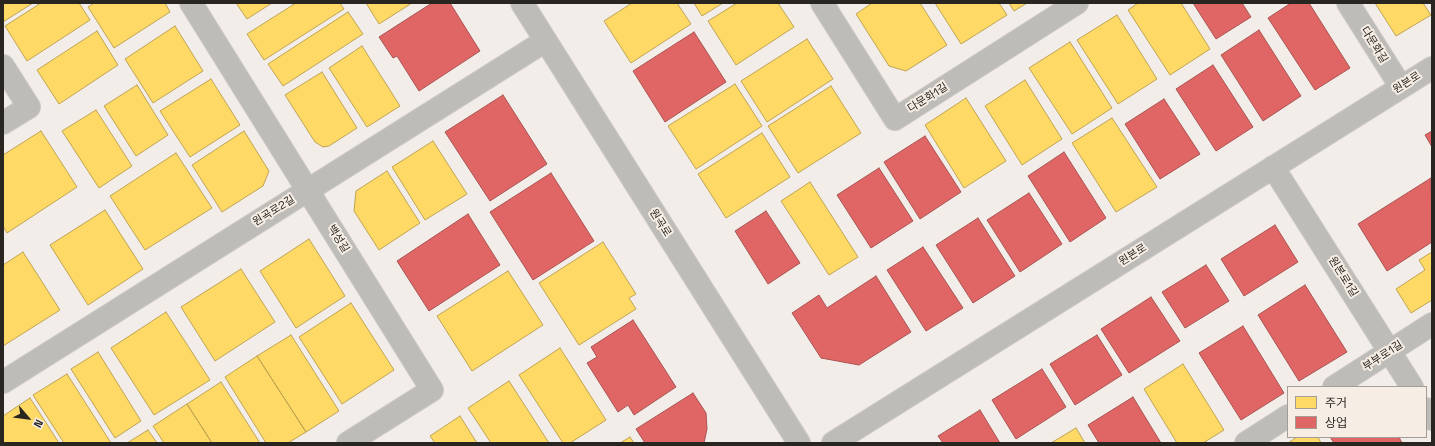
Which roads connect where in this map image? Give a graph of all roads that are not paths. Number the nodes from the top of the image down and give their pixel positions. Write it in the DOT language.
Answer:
graph roads {
  1 [pos="191,3"];
  2 [pos="522,3"];
  3 [pos="822,3"];
  4 [pos="1077,3"];
  5 [pos="1348,3"];
  6 [pos="546,41"];
  7 [pos="3,66"];
  8 [pos="1432,68"];
  9 [pos="1400,87"];
  10 [pos="3,123"];
  11 [pos="1273,167"];
  12 [pos="308,190"];
  13 [pos="1432,324"];
  14 [pos="1390,351"];
  15 [pos="3,382"];
  16 [pos="1336,386"];
  17 [pos="1411,386"];
  18 [pos="1287,417"];
  19 [pos="348,443"];
  20 [pos="799,443"];
  21 [pos="833,443"];
  22 [pos="1246,443"];
  1 -- 12 [label="street, 백성길"];
  2 -- 6 [label="street, 원곡로"];
  3 -- 4 [label="street, 다문화1길"];
  5 -- 9 [label="street, 다문화길"];
  6 -- 12 [label="street, 원곡로2길"];
  6 -- 20 [label="street, 원곡로"];
  7 -- 10 [label="street"];
  8 -- 9 [label="street, 원본로"];
  9 -- 11 [label="street, 원본로"];
  11 -- 14 [label="street, 원본로1길"];
  11 -- 21 [label="street, 원본로"];
  12 -- 15 [label="street, 원곡로2길"];
  12 -- 19 [label="street, 백성길"];
  13 -- 14 [label="street, 부부로1길"];
  14 -- 16 [label="street, 부부로1길"];
  14 -- 17 [label="street, 원본로1길"];
  18 -- 22 [label="street"];
}
